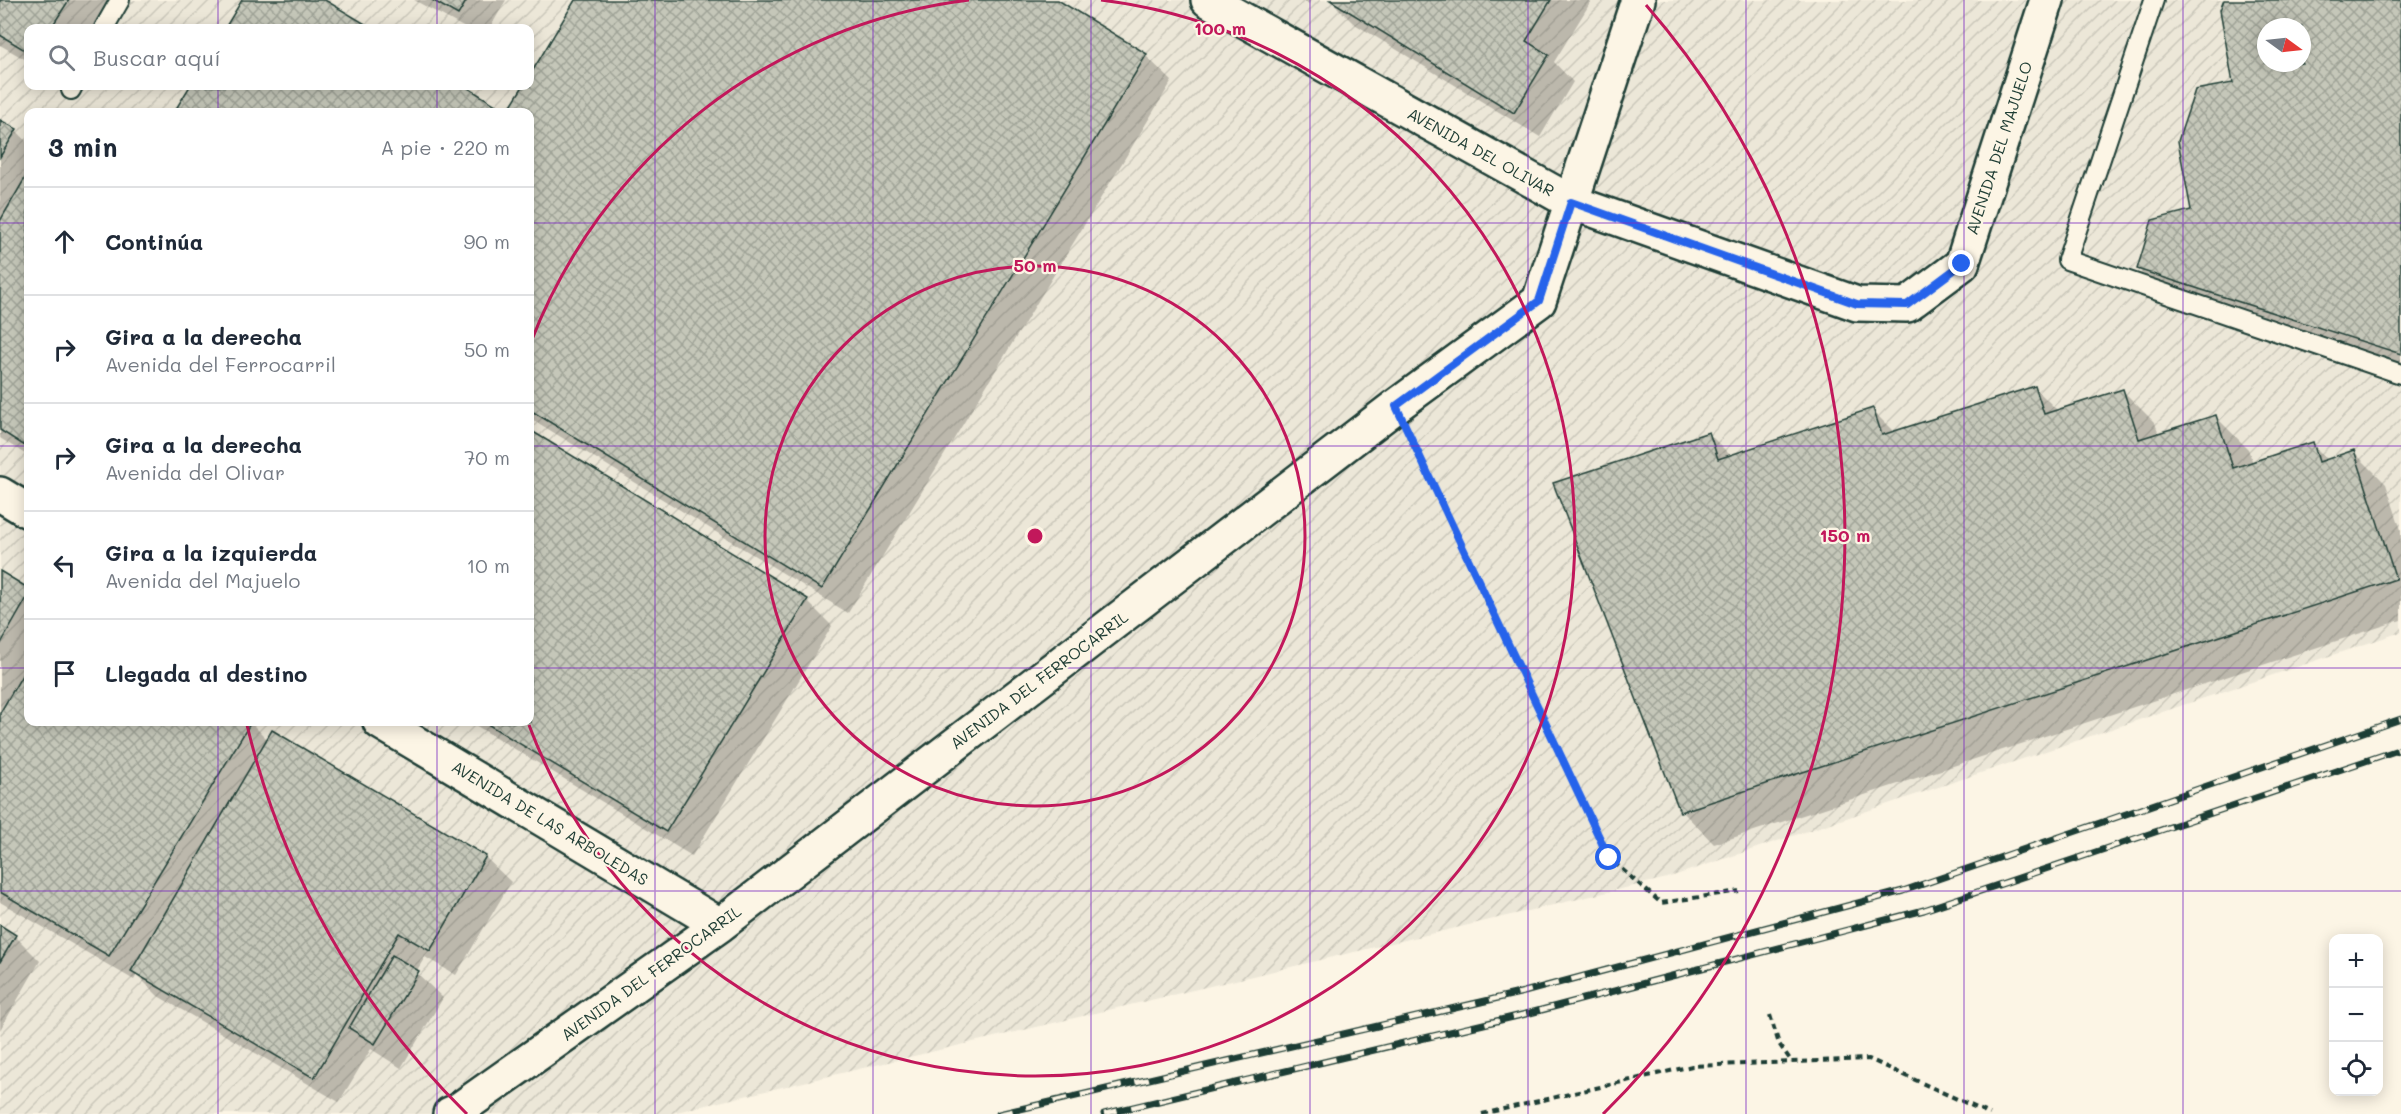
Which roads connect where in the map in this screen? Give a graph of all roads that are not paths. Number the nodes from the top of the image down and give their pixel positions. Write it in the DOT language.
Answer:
graph roads {
  1 [pos="120,0"];
  2 [pos="1208,0"];
  3 [pos="1638,0"];
  4 [pos="2047,0"];
  5 [pos="2154,0"];
  6 [pos="106,24"];
  7 [pos="1571,202"];
  8 [pos="1907,305"];
  9 [pos="2401,374"];
  10 [pos="0,494"];
  11 [pos="24,509"];
  12 [pos="388,726"];
  13 [pos="720,924"];
  14 [pos="450,1114"];
  1 -- 6 [label="lane"];
  2 -- 7 [label="street, AVENIDA DEL OLIVAR"];
  3 -- 7 [label="street, AVENIDA DEL FERROCARRIL"];
  4 -- 8 [label="street, AVENIDA DEL MAJUELO"];
  5 -- 9 [label="lane"];
  7 -- 8 [label="street, AVENIDA DEL OLIVAR"];
  7 -- 13 [label="street, AVENIDA DEL FERROCARRIL"];
  10 -- 11 [label="street"];
  12 -- 13 [label="street, AVENIDA DE LAS ARBOLEDAS"];
  13 -- 14 [label="street, AVENIDA DEL FERROCARRIL"];
}
